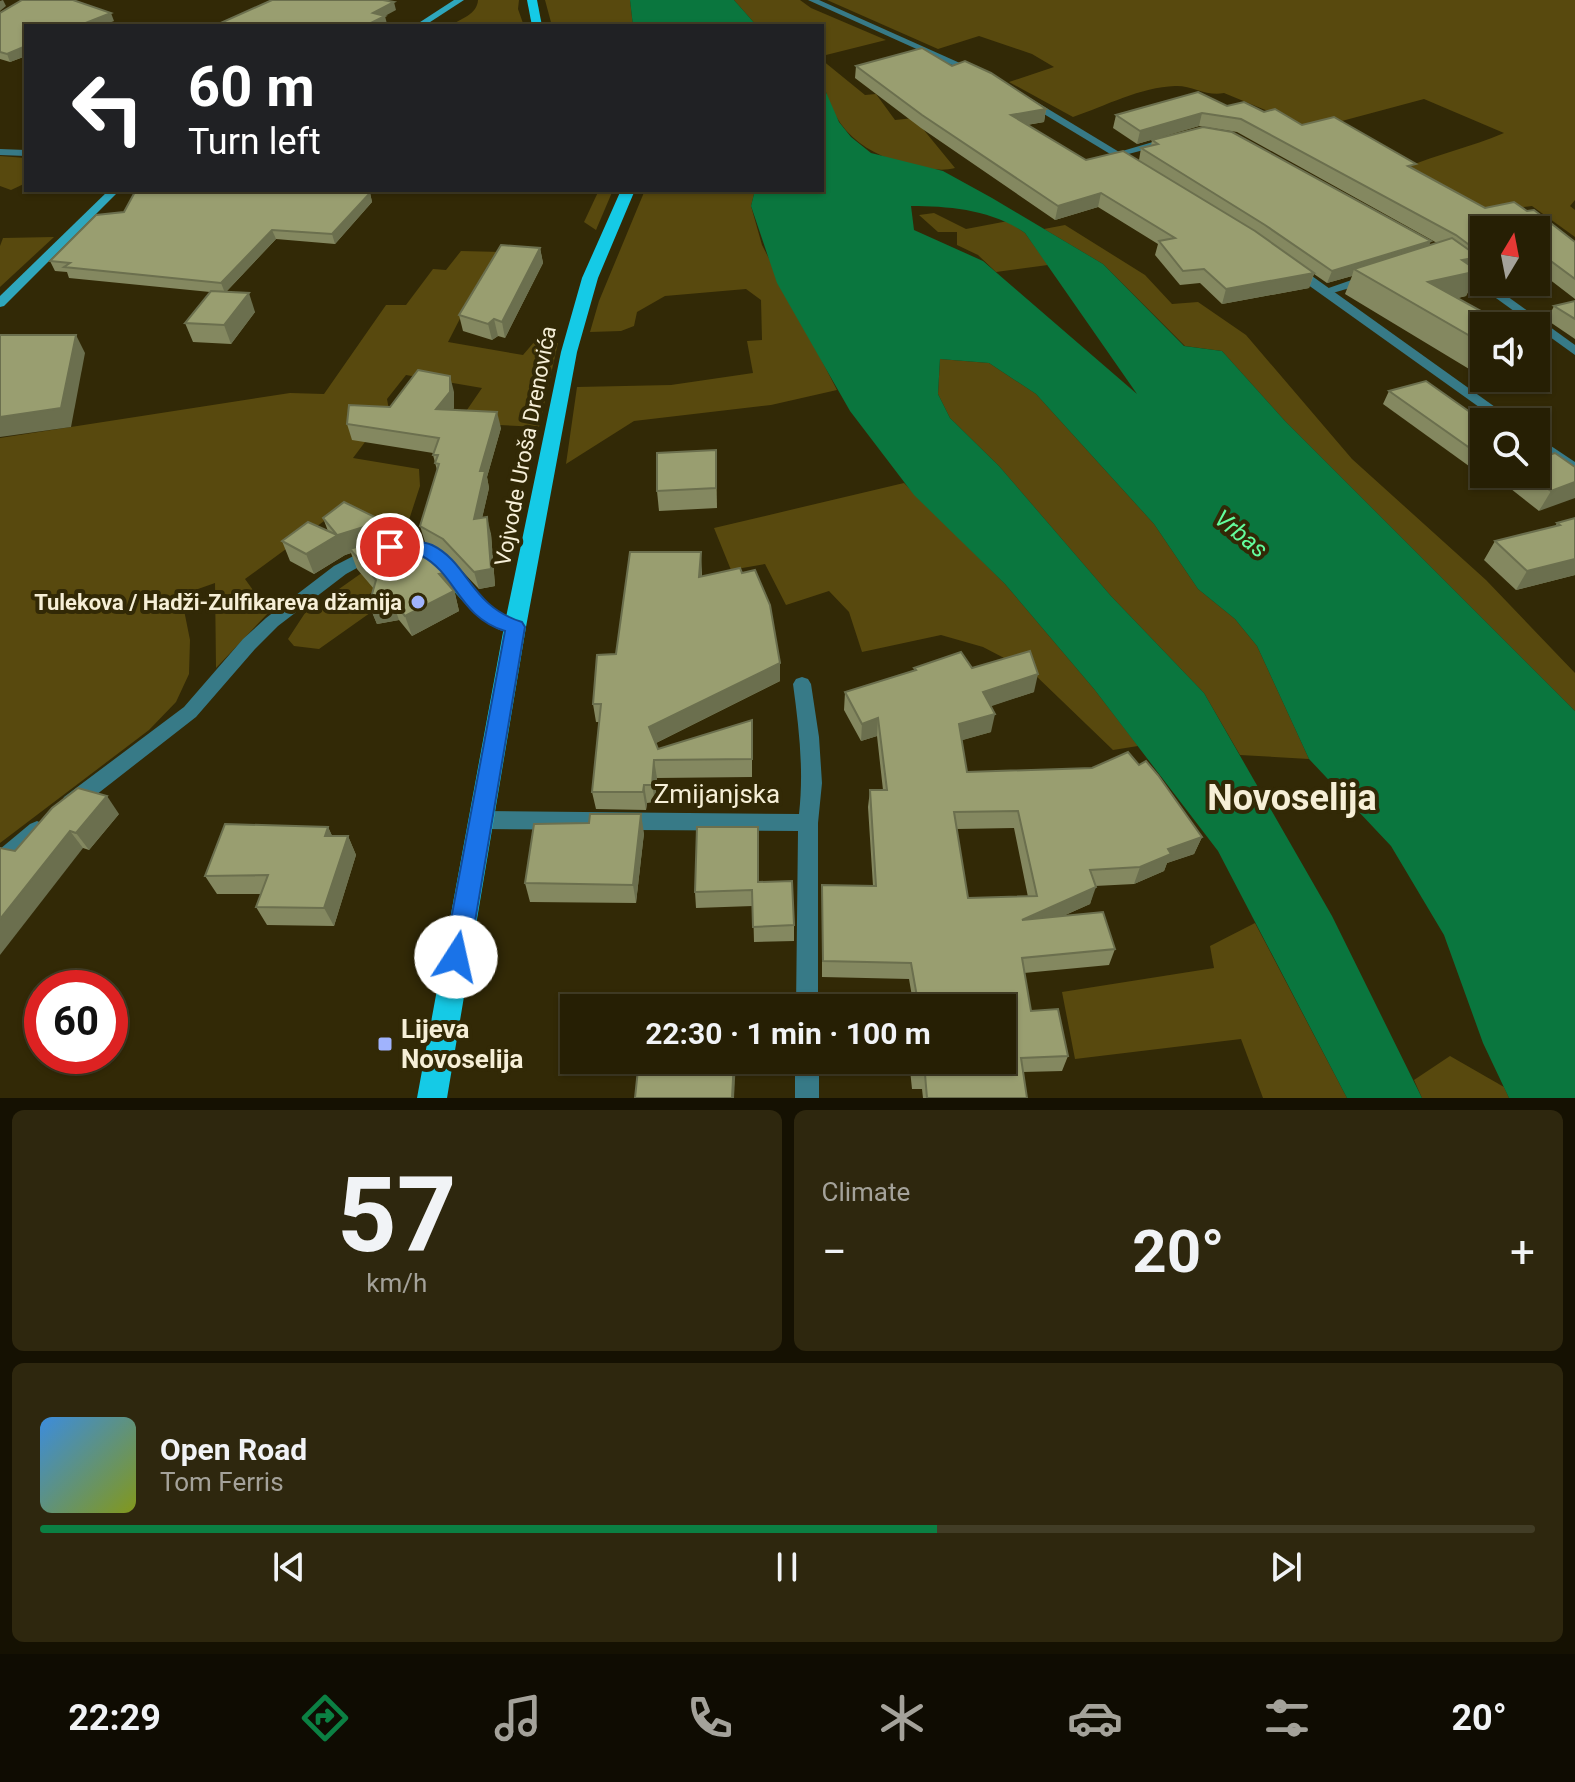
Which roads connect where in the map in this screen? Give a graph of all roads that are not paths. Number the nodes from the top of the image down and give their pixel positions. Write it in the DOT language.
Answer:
graph roads {
  1 [pos="460,0"];
  2 [pos="532,0"];
  3 [pos="812,0"];
  4 [pos="421,24"];
  5 [pos="537,24"];
  6 [pos="984,76"];
  7 [pos="1012,91"];
  8 [pos="1182,136"];
  9 [pos="0,152"];
  10 [pos="24,153"];
  11 [pos="1117,154"];
  12 [pos="1143,169"];
  13 [pos="113,192"];
  14 [pos="627,192"];
  15 [pos="1444,255"];
  16 [pos="1279,258"];
  17 [pos="1385,273"];
  18 [pos="1326,291"];
  19 [pos="0,303"];
  20 [pos="1575,351"];
  21 [pos="1489,408"];
  22 [pos="1550,451"];
  23 [pos="1575,469"];
  24 [pos="515,627"];
  25 [pos="802,684"];
  26 [pos="481,820"];
  27 [pos="808,823"];
  28 [pos="0,861"];
  29 [pos="807,994"];
  30 [pos="807,1074"];
  31 [pos="432,1098"];
  32 [pos="807,1098"];
  1 -- 4 [label="main road"];
  2 -- 5 [label="main road"];
  3 -- 6 [label="street"];
  7 -- 11 [label="street"];
  8 -- 11 [label="street"];
  9 -- 10 [label="street"];
  11 -- 12 [label="street"];
  13 -- 19 [label="main road"];
  14 -- 24 [label="main road, Vojvode Uroša Drenovića"];
  15 -- 20 [label="street"];
  16 -- 18 [label="street"];
  17 -- 18 [label="street"];
  18 -- 21 [label="street"];
  22 -- 23 [label="street"];
  24 -- 26 [label="main road, Vojvode Uroša Drenovića"];
  24 -- 28 [label="street"];
  25 -- 27 [label="street, Zmijanjska"];
  26 -- 27 [label="street, Zmijanjska"];
  26 -- 31 [label="main road, Vojvode Uroša Drenovića"];
  27 -- 29 [label="street, Zmijanjska"];
  30 -- 32 [label="street"];
}
